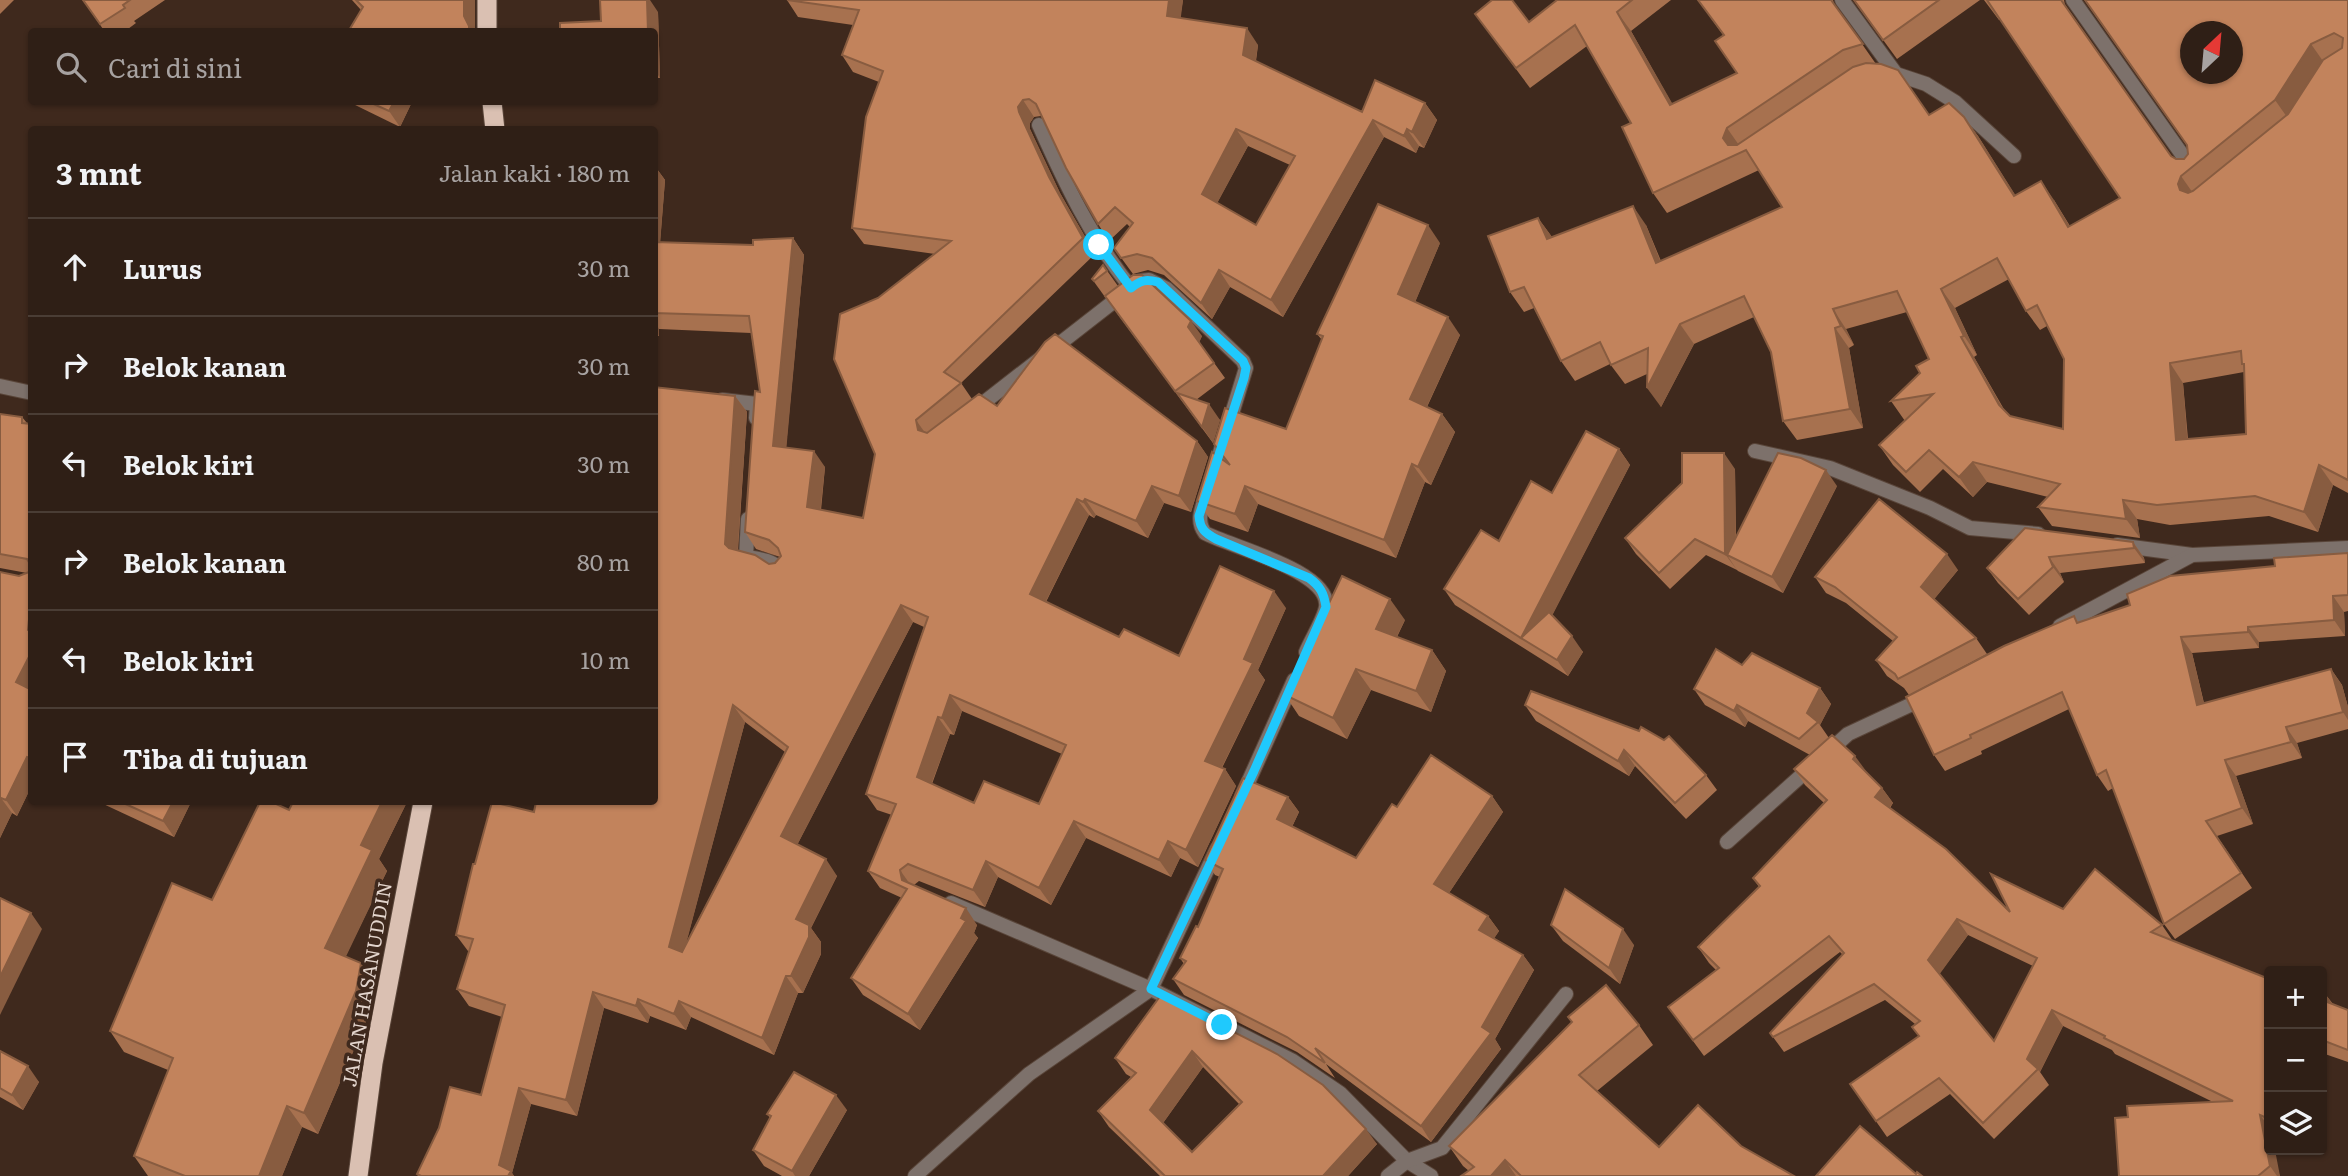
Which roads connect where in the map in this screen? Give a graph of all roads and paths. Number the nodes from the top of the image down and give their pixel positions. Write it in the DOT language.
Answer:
graph roads {
  1 [pos="487,0"];
  2 [pos="1842,0"];
  3 [pos="2073,0"];
  4 [pos="487,28"];
  5 [pos="1878,73"];
  6 [pos="1896,74"];
  7 [pos="492,105"];
  8 [pos="1039,125"];
  9 [pos="495,126"];
  10 [pos="2014,156"];
  11 [pos="2193,170"];
  12 [pos="1131,288"];
  13 [pos="0,386"];
  14 [pos="28,392"];
  15 [pos="706,398"];
  16 [pos="958,423"];
  17 [pos="755,431"];
  18 [pos="1755,450"];
  19 [pos="750,501"];
  20 [pos="2056,536"];
  21 [pos="2097,542"];
  22 [pos="2348,548"];
  23 [pos="2192,555"];
  24 [pos="783,571"];
  25 [pos="2046,634"];
  26 [pos="1942,690"];
  27 [pos="421,805"];
  28 [pos="1237,807"];
  29 [pos="1225,832"];
  30 [pos="1727,842"];
  31 [pos="933,895"];
  32 [pos="1151,989"];
  33 [pos="1566,993"];
  34 [pos="1407,1161"];
  35 [pos="358,1176"];
  36 [pos="915,1176"];
  37 [pos="1388,1176"];
  38 [pos="1431,1176"];
  1 -- 4 [label="highway"];
  2 -- 6 [label="street"];
  3 -- 11 [label="street"];
  5 -- 6 [label="street"];
  6 -- 10 [label="street"];
  7 -- 9 [label="highway"];
  8 -- 12 [label="street"];
  12 -- 16 [label="street"];
  12 -- 28 [label="street"];
  13 -- 14 [label="street"];
  15 -- 17 [label="street"];
  18 -- 20 [label="street"];
  19 -- 24 [label="street"];
  21 -- 23 [label="street"];
  22 -- 23 [label="street"];
  23 -- 25 [label="street"];
  26 -- 30 [label="street"];
  27 -- 35 [label="highway, JALAN HASANUDDIN"];
  29 -- 32 [label="street"];
  31 -- 32 [label="street"];
  32 -- 34 [label="street"];
  32 -- 36 [label="street"];
  33 -- 34 [label="street"];
  34 -- 37 [label="street"];
  34 -- 38 [label="street"];
}
